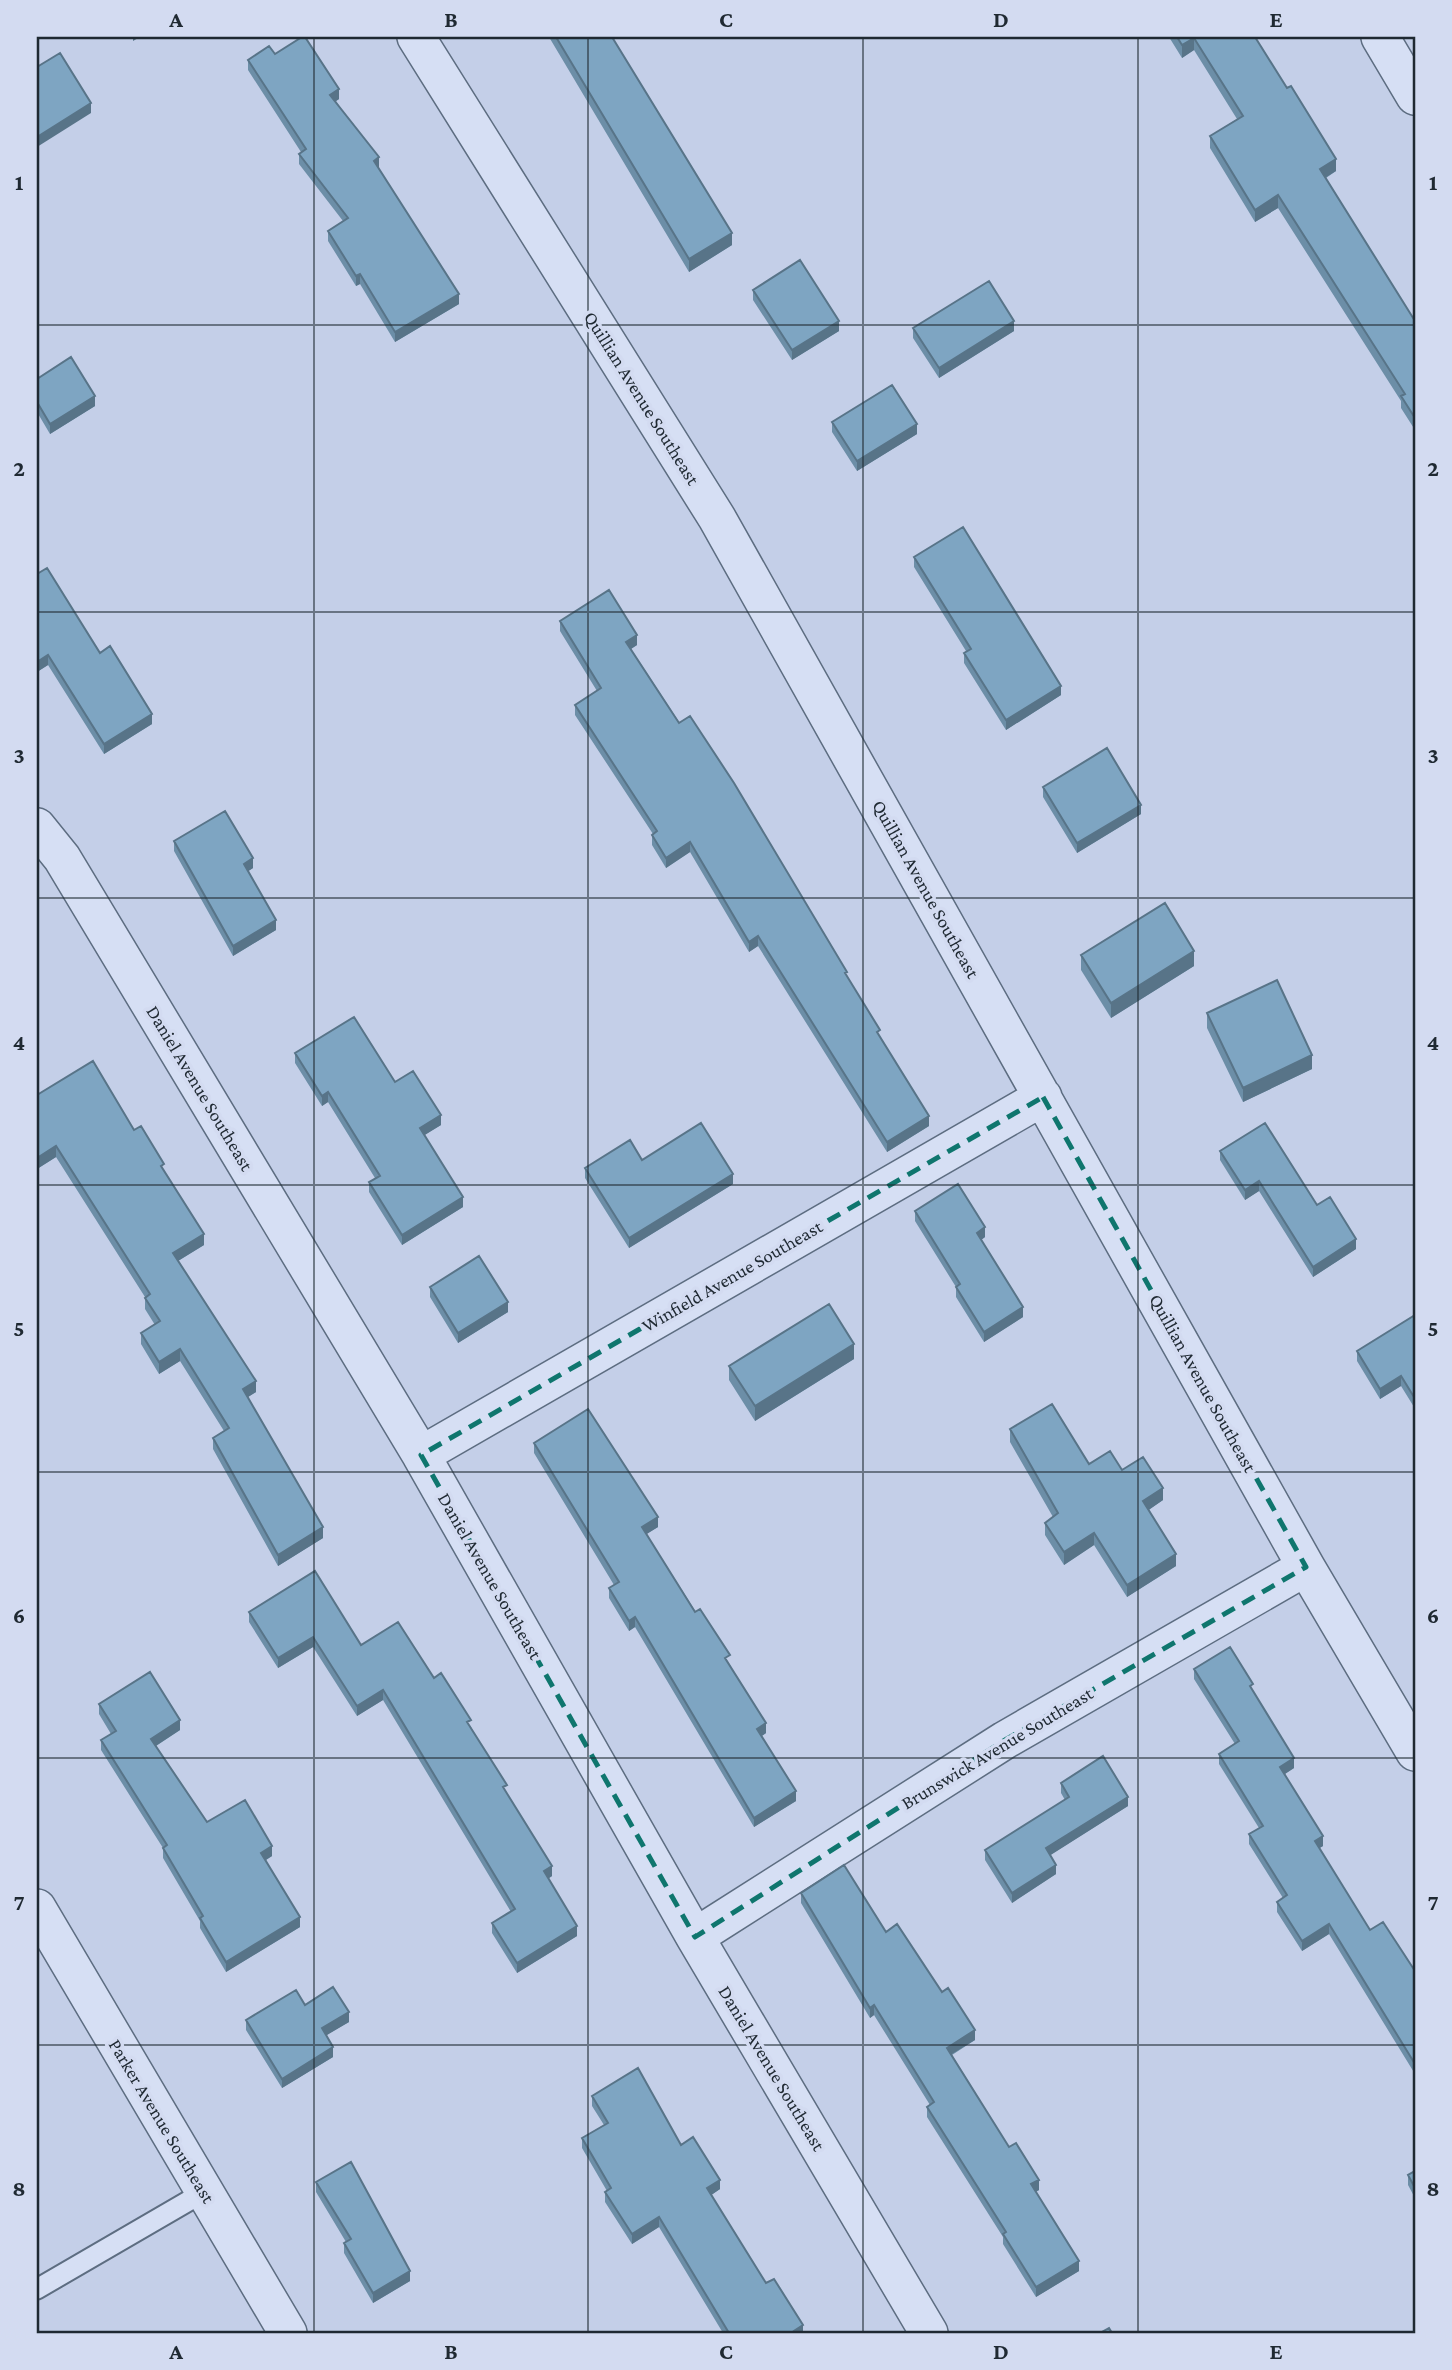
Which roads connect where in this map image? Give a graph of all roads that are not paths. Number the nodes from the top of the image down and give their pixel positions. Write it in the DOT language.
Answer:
graph roads {
  1 [pos="416,37"];
  2 [pos="1380,37"];
  3 [pos="1415,96"];
  4 [pos="37,827"];
  5 [pos="49,866"];
  6 [pos="1042,1097"];
  7 [pos="421,1455"];
  8 [pos="1306,1567"];
  9 [pos="1415,1752"];
  10 [pos="37,1909"];
  11 [pos="695,1937"];
  12 [pos="204,2192"];
  13 [pos="37,2289"];
  14 [pos="288,2333"];
  15 [pos="929,2333"];
  1 -- 6 [label="street, Quillian Avenue Southeast"];
  2 -- 3 [label="street"];
  4 -- 5 [label="street, Daniel Avenue Southeast"];
  5 -- 7 [label="street, Daniel Avenue Southeast"];
  6 -- 7 [label="street, Winfield Avenue Southeast"];
  6 -- 8 [label="street, Quillian Avenue Southeast"];
  7 -- 11 [label="street, Daniel Avenue Southeast"];
  8 -- 9 [label="street, Quillian Avenue Southeast"];
  8 -- 11 [label="street, Brunswick Avenue Southeast"];
  10 -- 12 [label="street, Parker Avenue Southeast"];
  11 -- 15 [label="street, Daniel Avenue Southeast"];
  12 -- 13 [label="lane"];
  12 -- 14 [label="street, Parker Avenue Southeast"];
}
